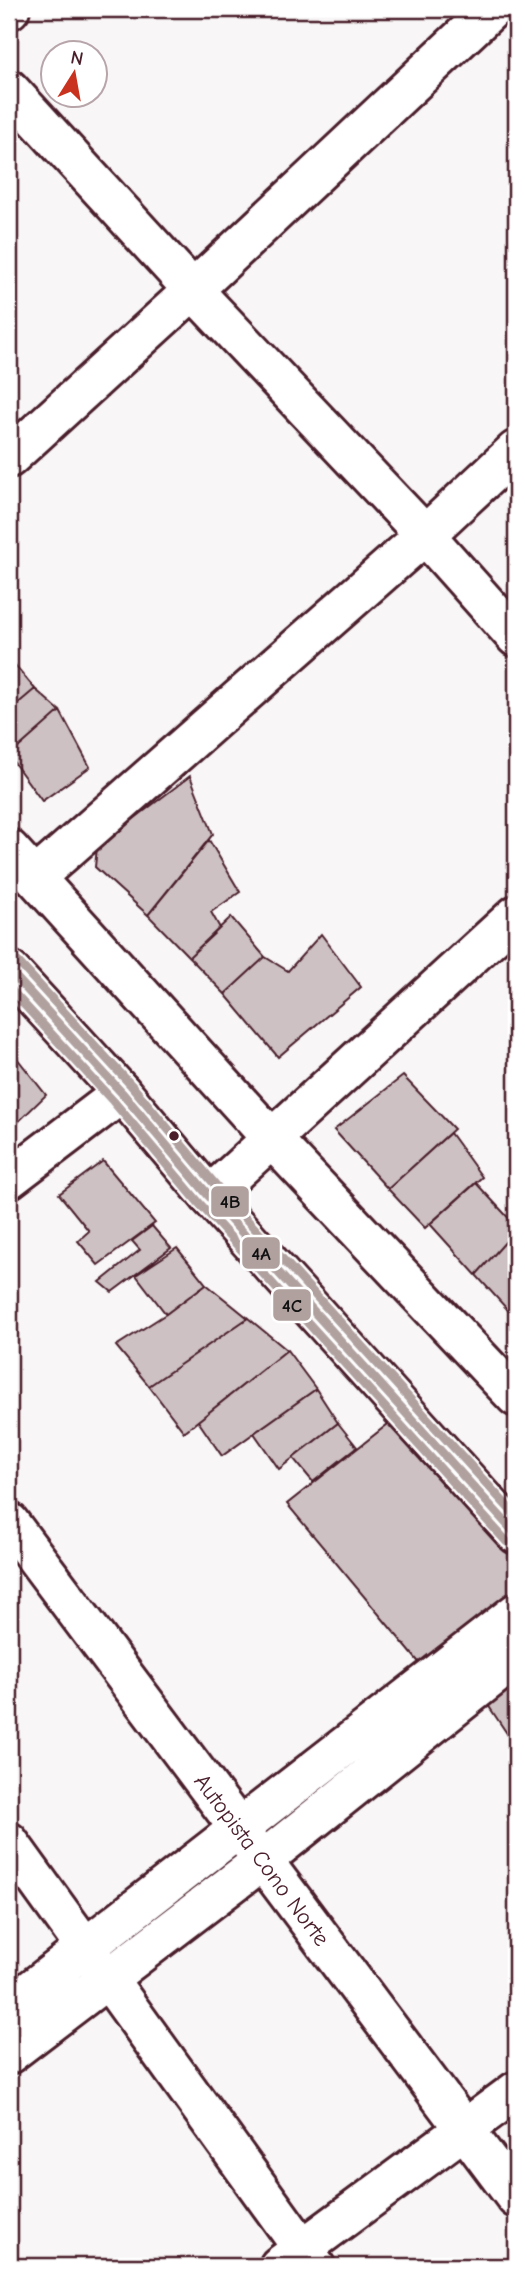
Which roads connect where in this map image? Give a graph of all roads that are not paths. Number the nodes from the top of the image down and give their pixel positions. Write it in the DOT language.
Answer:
graph roads {
  1 [pos="492,9"];
  2 [pos="9,89"];
  3 [pos="193,290"];
  4 [pos="516,450"];
  5 [pos="9,458"];
  6 [pos="425,535"];
  7 [pos="516,638"];
  8 [pos="9,849"];
  9 [pos="36,877"];
  10 [pos="516,915"];
  11 [pos="9,970"];
  12 [pos="122,1093"];
  13 [pos="272,1139"];
  14 [pos="9,1179"];
  15 [pos="209,1196"];
  16 [pos="514,1391"];
  17 [pos="9,1522"];
  18 [pos="516,1534"];
  19 [pos="516,1613"];
  20 [pos="516,1658"];
  21 [pos="240,1830"];
  22 [pos="9,1842"];
  23 [pos="262,1860"];
  24 [pos="97,1964"];
  25 [pos="9,2007"];
  26 [pos="9,2054"];
  27 [pos="516,2091"];
  28 [pos="466,2130"];
  29 [pos="516,2198"];
  30 [pos="298,2261"];
  1 -- 3 [label="main road"];
  2 -- 3 [label="main road"];
  3 -- 5 [label="main road"];
  3 -- 6 [label="main road"];
  4 -- 6 [label="main road"];
  6 -- 7 [label="main road"];
  6 -- 9 [label="main road"];
  8 -- 9 [label="main road"];
  9 -- 13 [label="main road"];
  10 -- 13 [label="main road"];
  11 -- 12 [label="main road"];
  12 -- 14 [label="main road"];
  12 -- 15 [label="main road"];
  13 -- 15 [label="main road"];
  13 -- 16 [label="main road"];
  15 -- 18 [label="main road"];
  17 -- 21 [label="main road, Autopista Cono Norte"];
  19 -- 21 [label="main road"];
  20 -- 23 [label="main road"];
  21 -- 23 [label="main road, Autopista Cono Norte"];
  21 -- 24 [label="main road"];
  22 -- 24 [label="main road"];
  23 -- 24 [label="main road"];
  23 -- 28 [label="main road, Autopista Cono Norte"];
  24 -- 25 [label="main road"];
  24 -- 26 [label="main road"];
  24 -- 30 [label="main road"];
  27 -- 28 [label="main road"];
  28 -- 29 [label="main road, Autopista Cono Norte"];
  28 -- 30 [label="main road"];
}
